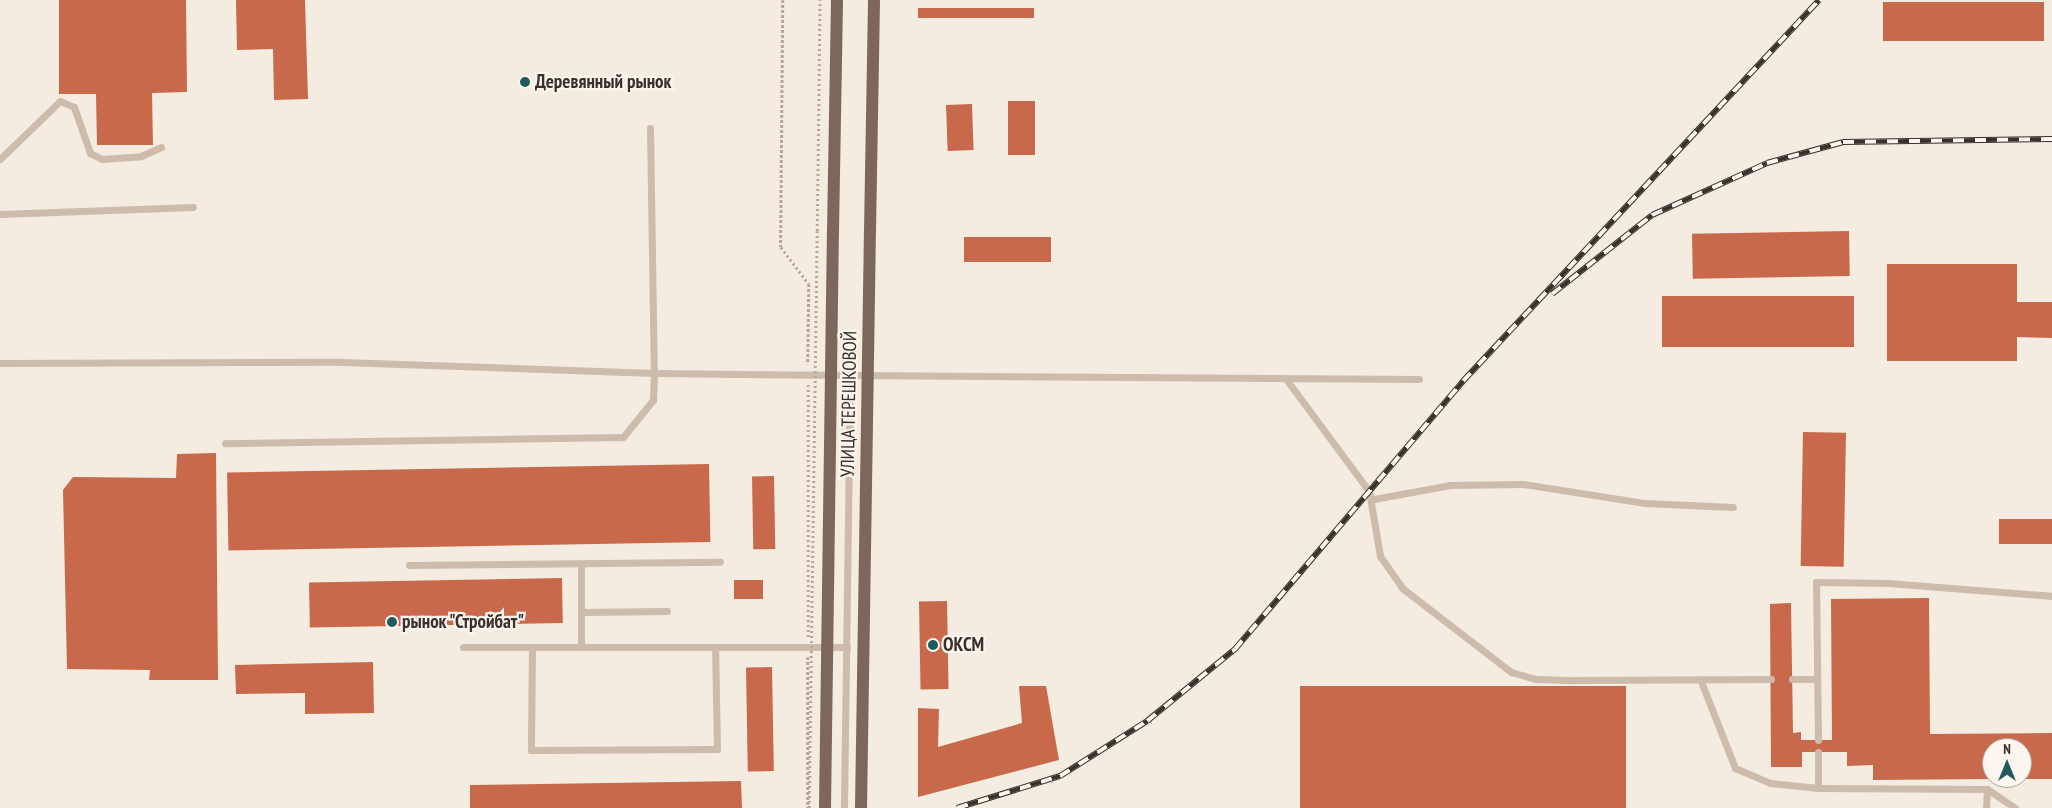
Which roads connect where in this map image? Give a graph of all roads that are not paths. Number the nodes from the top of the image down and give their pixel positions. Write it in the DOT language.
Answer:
graph roads {
  1 [pos="837,0"];
  2 [pos="874,0"];
  3 [pos="650,128"];
  4 [pos="161,147"];
  5 [pos="0,159"];
  6 [pos="193,207"];
  7 [pos="0,214"];
  8 [pos="0,363"];
  9 [pos="654,373"];
  10 [pos="850,375"];
  11 [pos="1286,379"];
  12 [pos="1419,380"];
  13 [pos="225,442"];
  14 [pos="1374,499"];
  15 [pos="1733,507"];
  16 [pos="720,562"];
  17 [pos="581,564"];
  18 [pos="409,565"];
  19 [pos="2052,596"];
  20 [pos="667,611"];
  21 [pos="581,612"];
  22 [pos="463,647"];
  23 [pos="532,647"];
  24 [pos="581,647"];
  25 [pos="715,647"];
  26 [pos="847,647"];
  27 [pos="1700,679"];
  28 [pos="1771,679"];
  29 [pos="1792,679"];
  30 [pos="1817,679"];
  31 [pos="1818,740"];
  32 [pos="1818,752"];
  33 [pos="1818,788"];
  34 [pos="1987,789"];
  35 [pos="825,808"];
  36 [pos="844,808"];
  37 [pos="861,808"];
  38 [pos="1986,808"];
  39 [pos="2015,808"];
  1 -- 35 [label="main road, УЛИЦА ТЕРЕШКОВОЙ, bridge"];
  2 -- 37 [label="main road, УЛИЦА ТЕРЕШКОВОЙ, bridge"];
  3 -- 9 [label="lane"];
  4 -- 5 [label="lane"];
  6 -- 7 [label="lane"];
  8 -- 9 [label="lane"];
  9 -- 10 [label="lane"];
  9 -- 13 [label="lane"];
  10 -- 11 [label="lane"];
  10 -- 26 [label="lane"];
  11 -- 12 [label="lane"];
  11 -- 14 [label="lane"];
  14 -- 15 [label="lane"];
  14 -- 27 [label="lane"];
  16 -- 17 [label="lane"];
  17 -- 18 [label="lane"];
  17 -- 21 [label="lane"];
  19 -- 30 [label="lane"];
  20 -- 21 [label="lane"];
  21 -- 24 [label="lane"];
  22 -- 23 [label="lane"];
  23 -- 24 [label="lane"];
  23 -- 25 [label="lane"];
  24 -- 25 [label="lane"];
  25 -- 26 [label="lane"];
  26 -- 36 [label="lane"];
  27 -- 28 [label="lane"];
  27 -- 33 [label="lane"];
  29 -- 30 [label="lane"];
  30 -- 31 [label="lane"];
  32 -- 33 [label="lane"];
  33 -- 34 [label="lane"];
  34 -- 38 [label="lane"];
  34 -- 39 [label="lane"];
}
